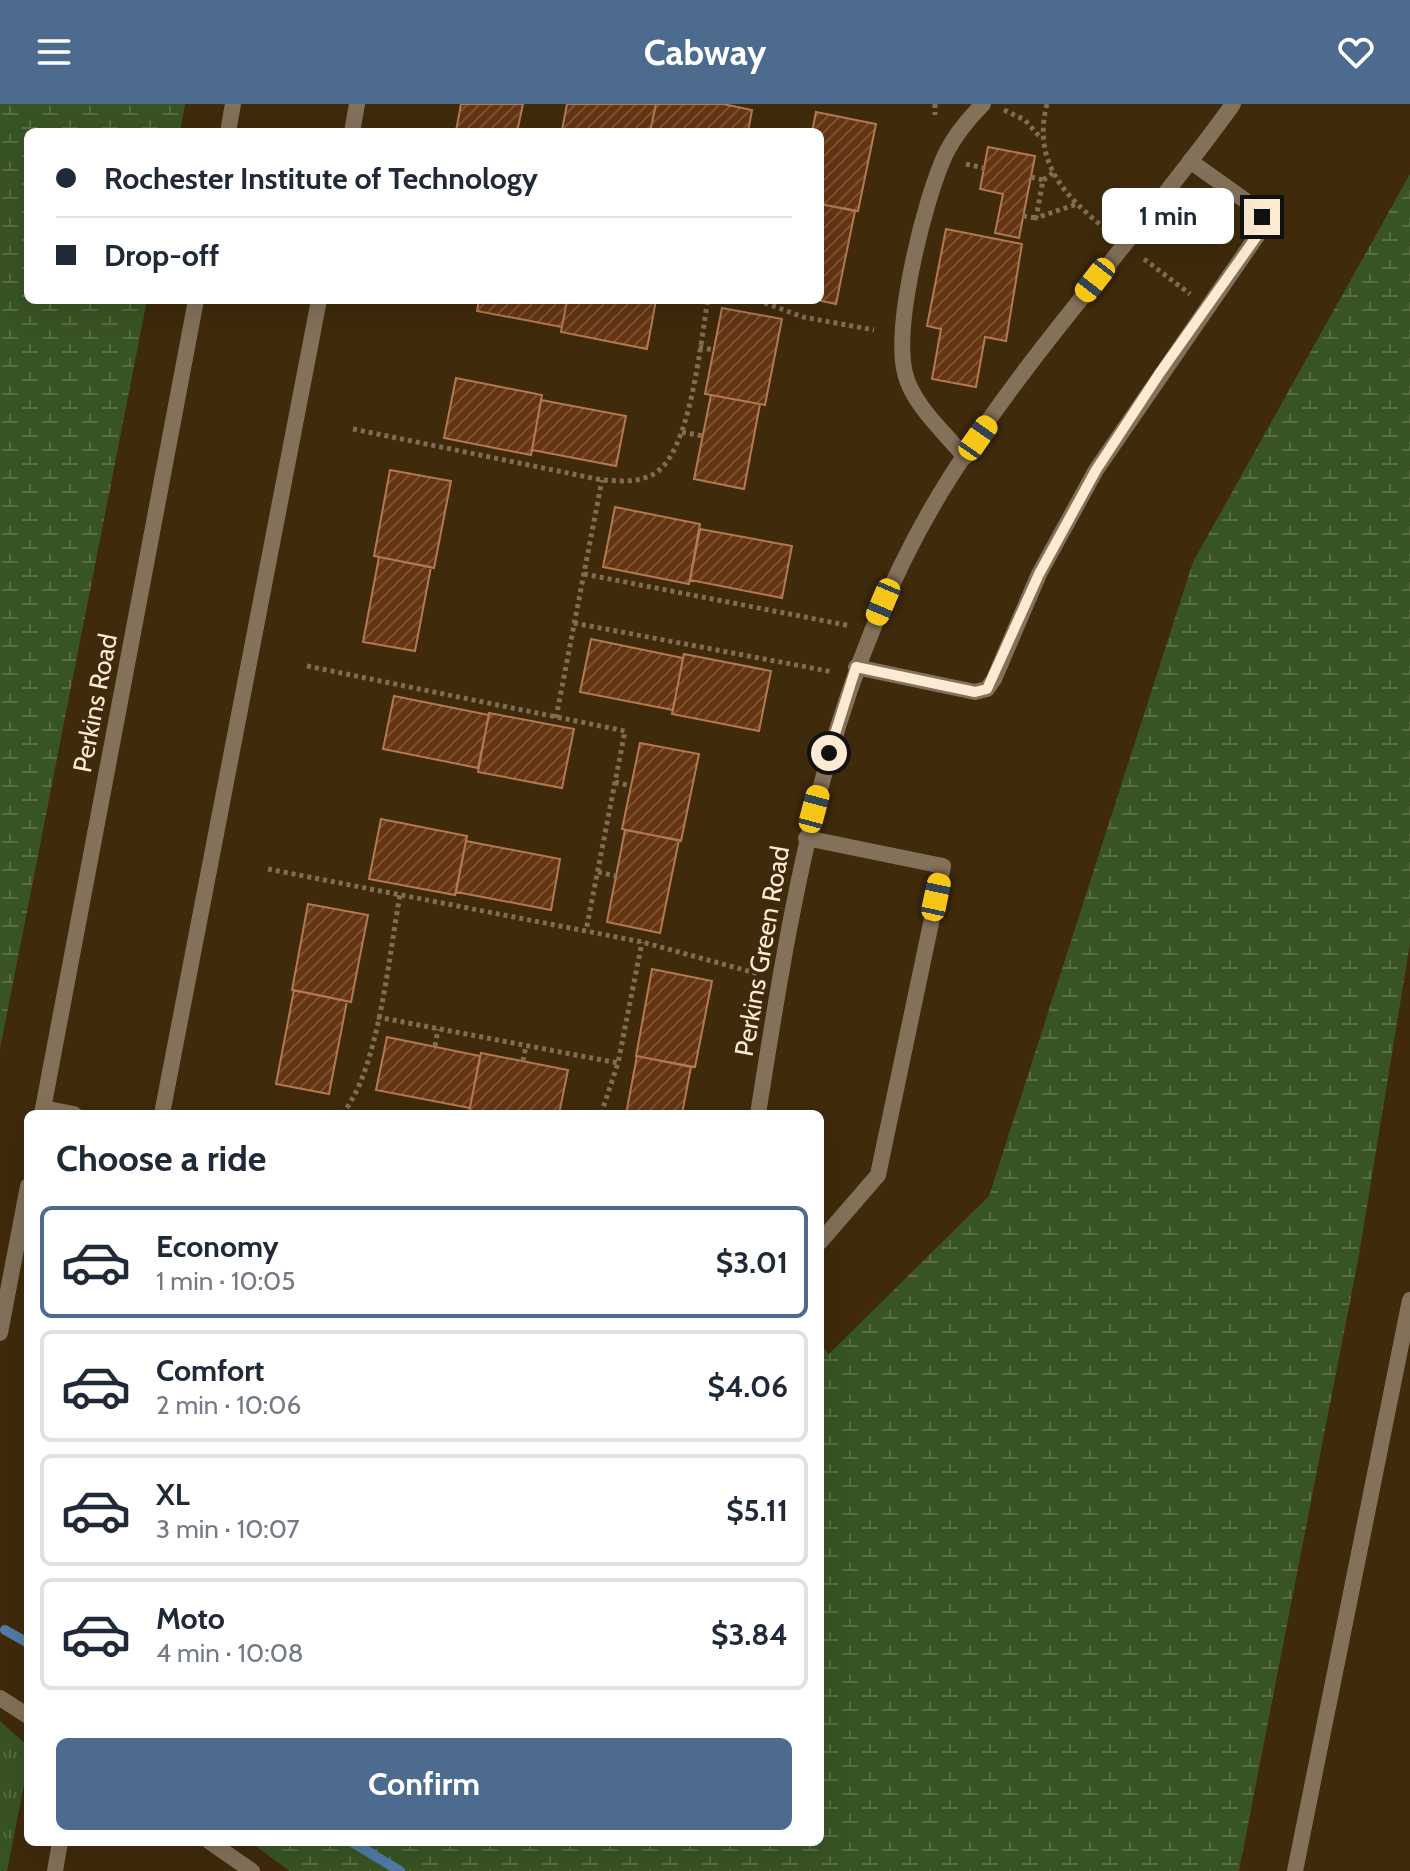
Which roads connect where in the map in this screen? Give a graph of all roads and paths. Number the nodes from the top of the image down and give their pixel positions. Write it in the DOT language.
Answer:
graph roads {
  1 [pos="233,104"];
  2 [pos="357,104"];
  3 [pos="935,104"];
  4 [pos="983,104"];
  5 [pos="1047,104"];
  6 [pos="1233,104"];
  7 [pos="1003,110"];
  8 [pos="935,115"];
  9 [pos="229,128"];
  10 [pos="353,128"];
  11 [pos="1041,138"];
  12 [pos="1190,161"];
  13 [pos="961,163"];
  14 [pos="984,168"];
  15 [pos="1053,173"];
  16 [pos="1031,177"];
  17 [pos="1043,180"];
  18 [pos="1077,204"];
  19 [pos="1023,216"];
  20 [pos="1036,218"];
  21 [pos="1108,231"];
  22 [pos="1140,256"];
  23 [pos="1169,279"];
  24 [pos="195,304"];
  25 [pos="318,304"];
  26 [pos="707,304"];
  27 [pos="771,304"];
  28 [pos="874,330"];
  29 [pos="699,347"];
  30 [pos="713,350"];
  31 [pos="353,429"];
  32 [pos="682,432"];
  33 [pos="703,436"];
  34 [pos="965,457"];
  35 [pos="602,480"];
  36 [pos="584,574"];
  37 [pos="574,623"];
  38 [pos="871,630"];
  39 [pos="307,666"];
  40 [pos="854,671"];
  41 [pos="556,718"];
  42 [pos="615,782"];
  43 [pos="631,786"];
  44 [pos="806,838"];
  45 [pos="268,869"];
  46 [pos="598,872"];
  47 [pos="616,876"];
  48 [pos="400,895"];
  49 [pos="586,931"];
  50 [pos="642,942"];
  51 [pos="780,978"];
  52 [pos="377,1017"];
  53 [pos="438,1029"];
  54 [pos="435,1046"];
  55 [pos="526,1046"];
  56 [pos="523,1061"];
  57 [pos="618,1063"];
  58 [pos="42,1110"];
  59 [pos="163,1110"];
  60 [pos="346,1110"];
  61 [pos="602,1110"];
  62 [pos="759,1110"];
  63 [pos="24,1207"];
  64 [pos="824,1237"];
  65 [pos="1410,1300"];
  66 [pos="0,1333"];
  67 [pos="6,1701"];
  68 [pos="24,1713"];
  69 [pos="59,1846"];
  70 [pos="216,1846"];
  71 [pos="55,1871"];
  72 [pos="252,1871"];
  73 [pos="1295,1871"];
  1 -- 9 [label="street"];
  2 -- 10 [label="street"];
  3 -- 8 [label="path"];
  4 -- 34 [label="street"];
  5 -- 11 [label="path"];
  6 -- 12 [label="street, Perkins Green Road"];
  7 -- 11 [label="path"];
  11 -- 15 [label="path"];
  12 -- 34 [label="street, Perkins Green Road"];
  12 -- 40 [label="street"];
  13 -- 14 [label="path"];
  15 -- 17 [label="path"];
  15 -- 18 [label="path"];
  16 -- 17 [label="path"];
  17 -- 20 [label="path"];
  18 -- 20 [label="path"];
  18 -- 21 [label="path"];
  19 -- 20 [label="path"];
  22 -- 23 [label="path"];
  24 -- 58 [label="street, Perkins Road"];
  25 -- 59 [label="street"];
  26 -- 29 [label="path"];
  27 -- 28 [label="path"];
  29 -- 30 [label="path"];
  29 -- 32 [label="path"];
  31 -- 35 [label="path"];
  32 -- 33 [label="path"];
  32 -- 35 [label="path"];
  34 -- 38 [label="street, Perkins Green Road"];
  35 -- 36 [label="path"];
  36 -- 37 [label="path"];
  36 -- 38 [label="path"];
  37 -- 40 [label="path"];
  37 -- 41 [label="path"];
  38 -- 40 [label="street, Perkins Green Road"];
  39 -- 41 [label="path"];
  40 -- 44 [label="street, Perkins Green Road"];
  41 -- 42 [label="path"];
  42 -- 43 [label="path"];
  42 -- 46 [label="path"];
  44 -- 51 [label="street, Perkins Green Road"];
  44 -- 64 [label="street"];
  45 -- 48 [label="path"];
  46 -- 47 [label="path"];
  46 -- 49 [label="path"];
  48 -- 49 [label="path"];
  48 -- 52 [label="path"];
  49 -- 50 [label="path"];
  50 -- 51 [label="path"];
  50 -- 57 [label="path"];
  51 -- 62 [label="street, Perkins Green Road"];
  52 -- 53 [label="path"];
  52 -- 60 [label="path"];
  53 -- 54 [label="path"];
  53 -- 55 [label="path"];
  55 -- 56 [label="path"];
  55 -- 57 [label="path"];
  57 -- 61 [label="path"];
  63 -- 66 [label="street"];
  65 -- 73 [label="street"];
  67 -- 68 [label="street"];
  69 -- 71 [label="street"];
  70 -- 72 [label="street"];
}
